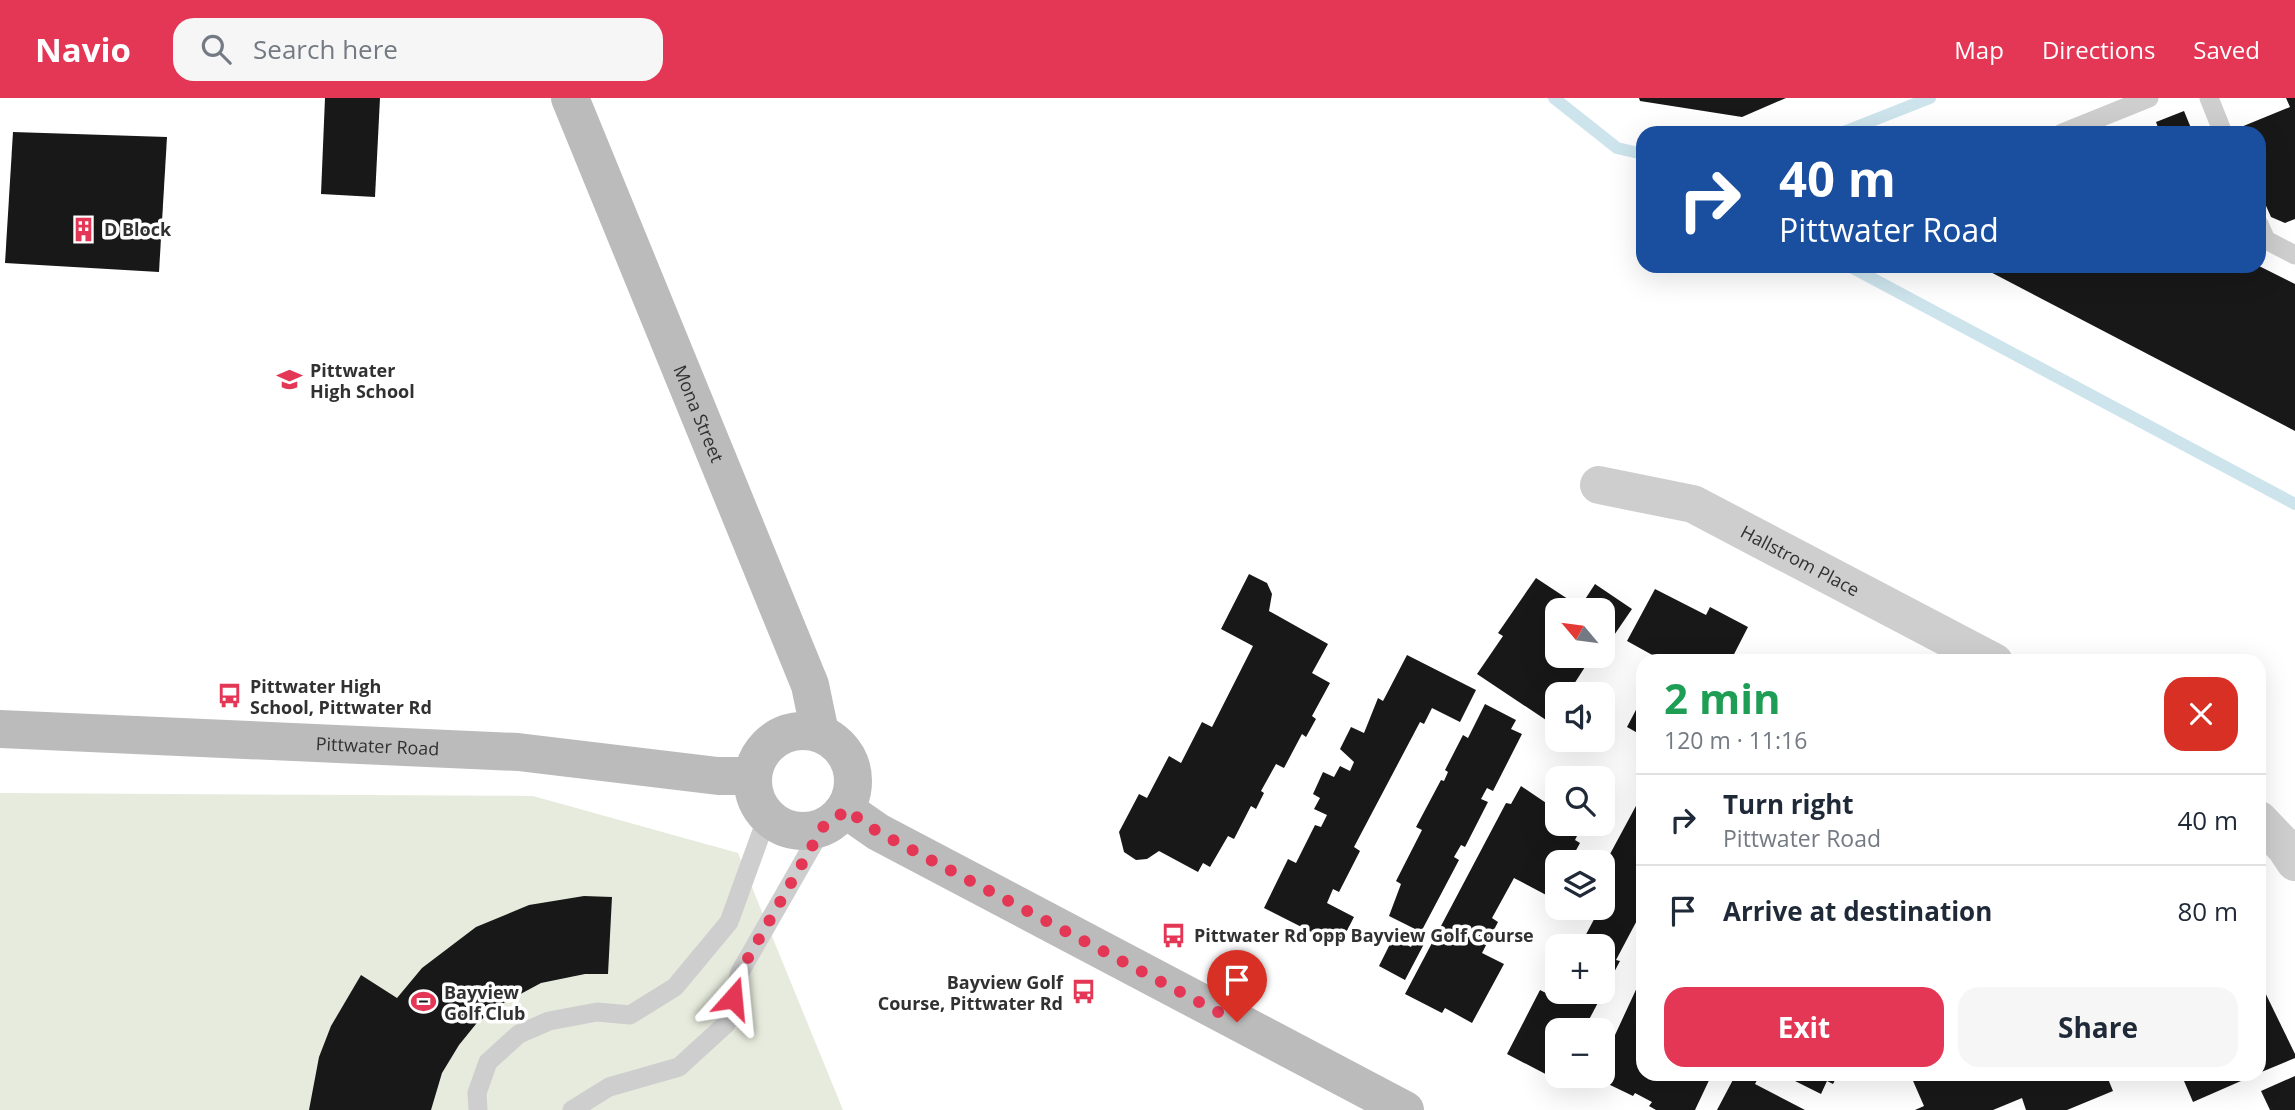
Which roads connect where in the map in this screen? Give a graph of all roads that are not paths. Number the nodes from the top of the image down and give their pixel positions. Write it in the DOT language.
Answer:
graph roads {
  1 [pos="2149,98"];
  2 [pos="2209,98"];
  3 [pos="572,99"];
  4 [pos="2079,126"];
  5 [pos="2220,126"];
  6 [pos="2266,240"];
  7 [pos="2295,255"];
  8 [pos="1599,485"];
  9 [pos="1979,654"];
  10 [pos="0,729"];
  11 [pos="820,733"];
  12 [pos="753,776"];
  13 [pos="767,817"];
  14 [pos="834,818"];
  15 [pos="2266,827"];
  16 [pos="2295,862"];
  17 [pos="478,1110"];
  18 [pos="572,1110"];
  19 [pos="1405,1110"];
  1 -- 4 [label="lane"];
  2 -- 5 [label="lane"];
  3 -- 11 [label="main road, Mona Street"];
  6 -- 7 [label="lane"];
  8 -- 9 [label="street, Hallstrom Place"];
  10 -- 12 [label="main road, Pittwater Road"];
  11 -- 12 [label="main road"];
  11 -- 14 [label="main road"];
  12 -- 13 [label="main road"];
  13 -- 14 [label="main road"];
  13 -- 17 [label="lane"];
  14 -- 18 [label="lane"];
  14 -- 19 [label="main road"];
  15 -- 16 [label="street"];
}
